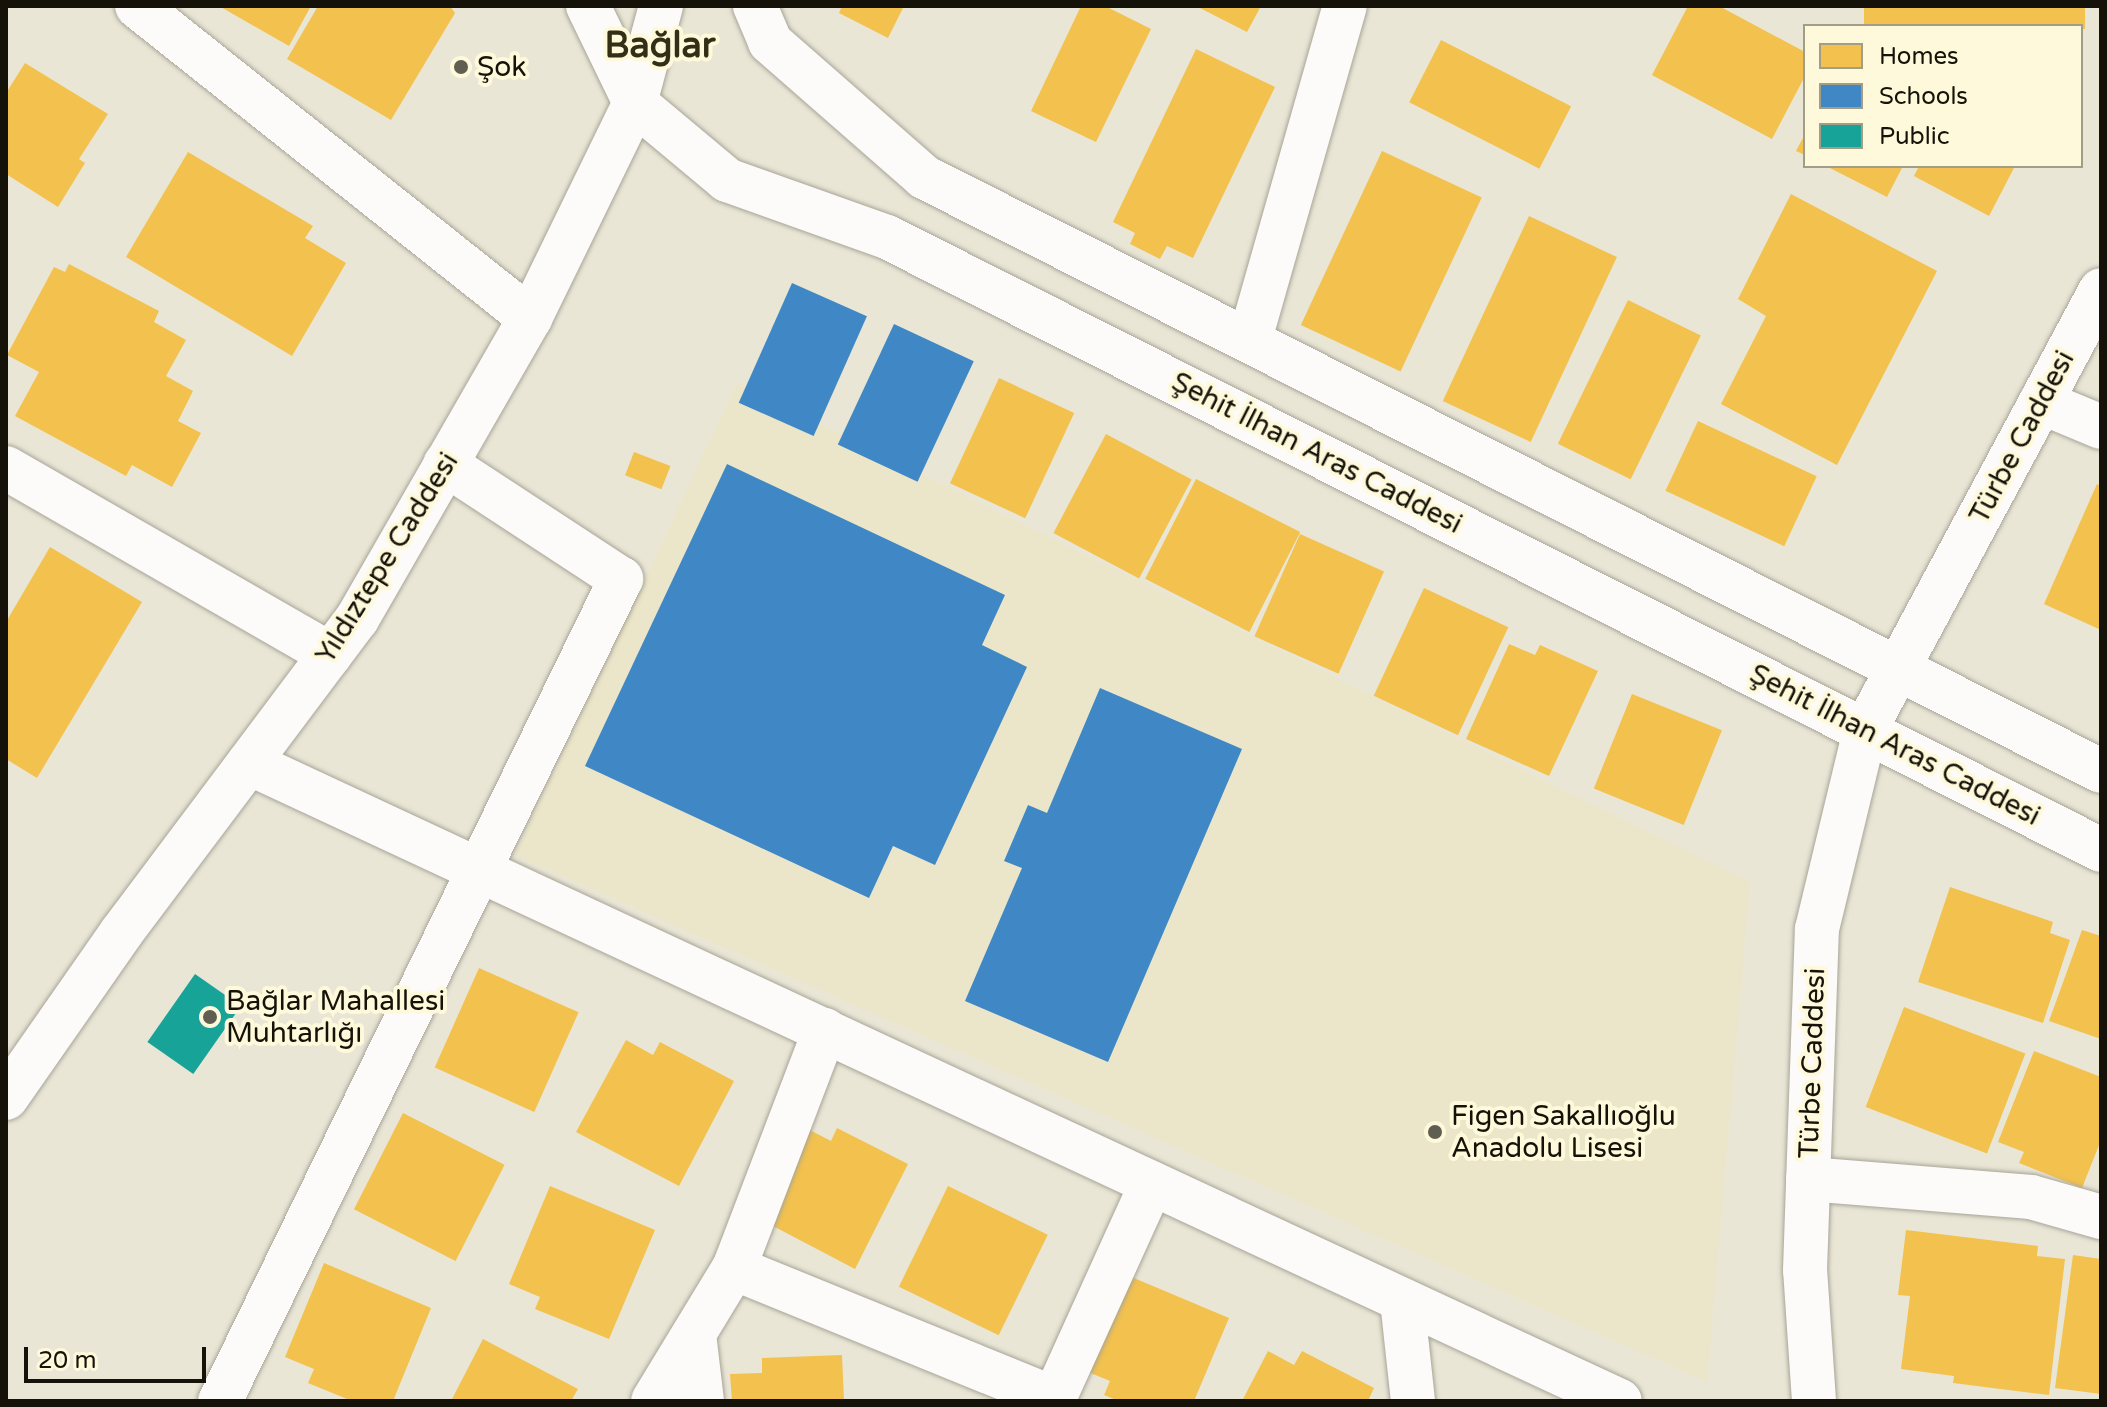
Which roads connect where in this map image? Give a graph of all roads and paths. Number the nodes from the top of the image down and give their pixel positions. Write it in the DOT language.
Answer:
graph roads {
  1 [pos="137,6"];
  2 [pos="588,6"];
  3 [pos="661,6"];
  4 [pos="755,6"];
  5 [pos="1345,6"];
  6 [pos="635,103"];
  7 [pos="2101,290"];
  8 [pos="530,318"];
  9 [pos="1250,339"];
  10 [pos="2041,402"];
  11 [pos="2101,427"];
  12 [pos="445,464"];
  13 [pos="6,468"];
  14 [pos="330,654"];
  15 [pos="1900,669"];
  16 [pos="1865,730"];
  17 [pos="249,763"];
  18 [pos="2101,771"];
  19 [pos="2101,850"];
  20 [pos="480,869"];
  21 [pos="825,1030"];
  22 [pos="6,1098"];
  23 [pos="1808,1179"];
  24 [pos="1152,1183"];
  25 [pos="2101,1217"];
  26 [pos="734,1268"];
  27 [pos="1402,1300"];
  28 [pos="694,1334"];
  29 [pos="237,1395"];
  30 [pos="1053,1399"];
  31 [pos="653,1401"];
  32 [pos="702,1401"];
  33 [pos="1413,1401"];
  34 [pos="1620,1401"];
  35 [pos="1814,1401"];
  1 -- 8 [label="street"];
  2 -- 6 [label="street, Şehit İlhan Aras Caddesi"];
  3 -- 6 [label="street, Yıldıztepe Caddesi"];
  4 -- 9 [label="street"];
  5 -- 9 [label="street"];
  6 -- 8 [label="street, Yıldıztepe Caddesi"];
  6 -- 16 [label="street, Şehit İlhan Aras Caddesi"];
  7 -- 10 [label="street, Türbe Caddesi"];
  8 -- 12 [label="street, Yıldıztepe Caddesi"];
  9 -- 15 [label="street"];
  10 -- 11 [label="street"];
  10 -- 15 [label="street, Türbe Caddesi"];
  12 -- 14 [label="street, Yıldıztepe Caddesi"];
  12 -- 20 [label="street"];
  13 -- 14 [label="street"];
  14 -- 17 [label="street, Yıldıztepe Caddesi"];
  15 -- 16 [label="street, Türbe Caddesi"];
  15 -- 18 [label="street"];
  16 -- 19 [label="street, Şehit İlhan Aras Caddesi"];
  16 -- 23 [label="street, Türbe Caddesi"];
  17 -- 20 [label="street"];
  17 -- 22 [label="street, Yıldıztepe Caddesi"];
  20 -- 21 [label="street"];
  20 -- 29 [label="street"];
  21 -- 24 [label="street"];
  21 -- 26 [label="street"];
  23 -- 25 [label="street"];
  23 -- 35 [label="street, Türbe Caddesi"];
  24 -- 27 [label="street"];
  24 -- 30 [label="street"];
  26 -- 28 [label="street"];
  26 -- 30 [label="street"];
  27 -- 33 [label="street"];
  27 -- 34 [label="street"];
  28 -- 31 [label="street"];
  28 -- 32 [label="street"];
}
